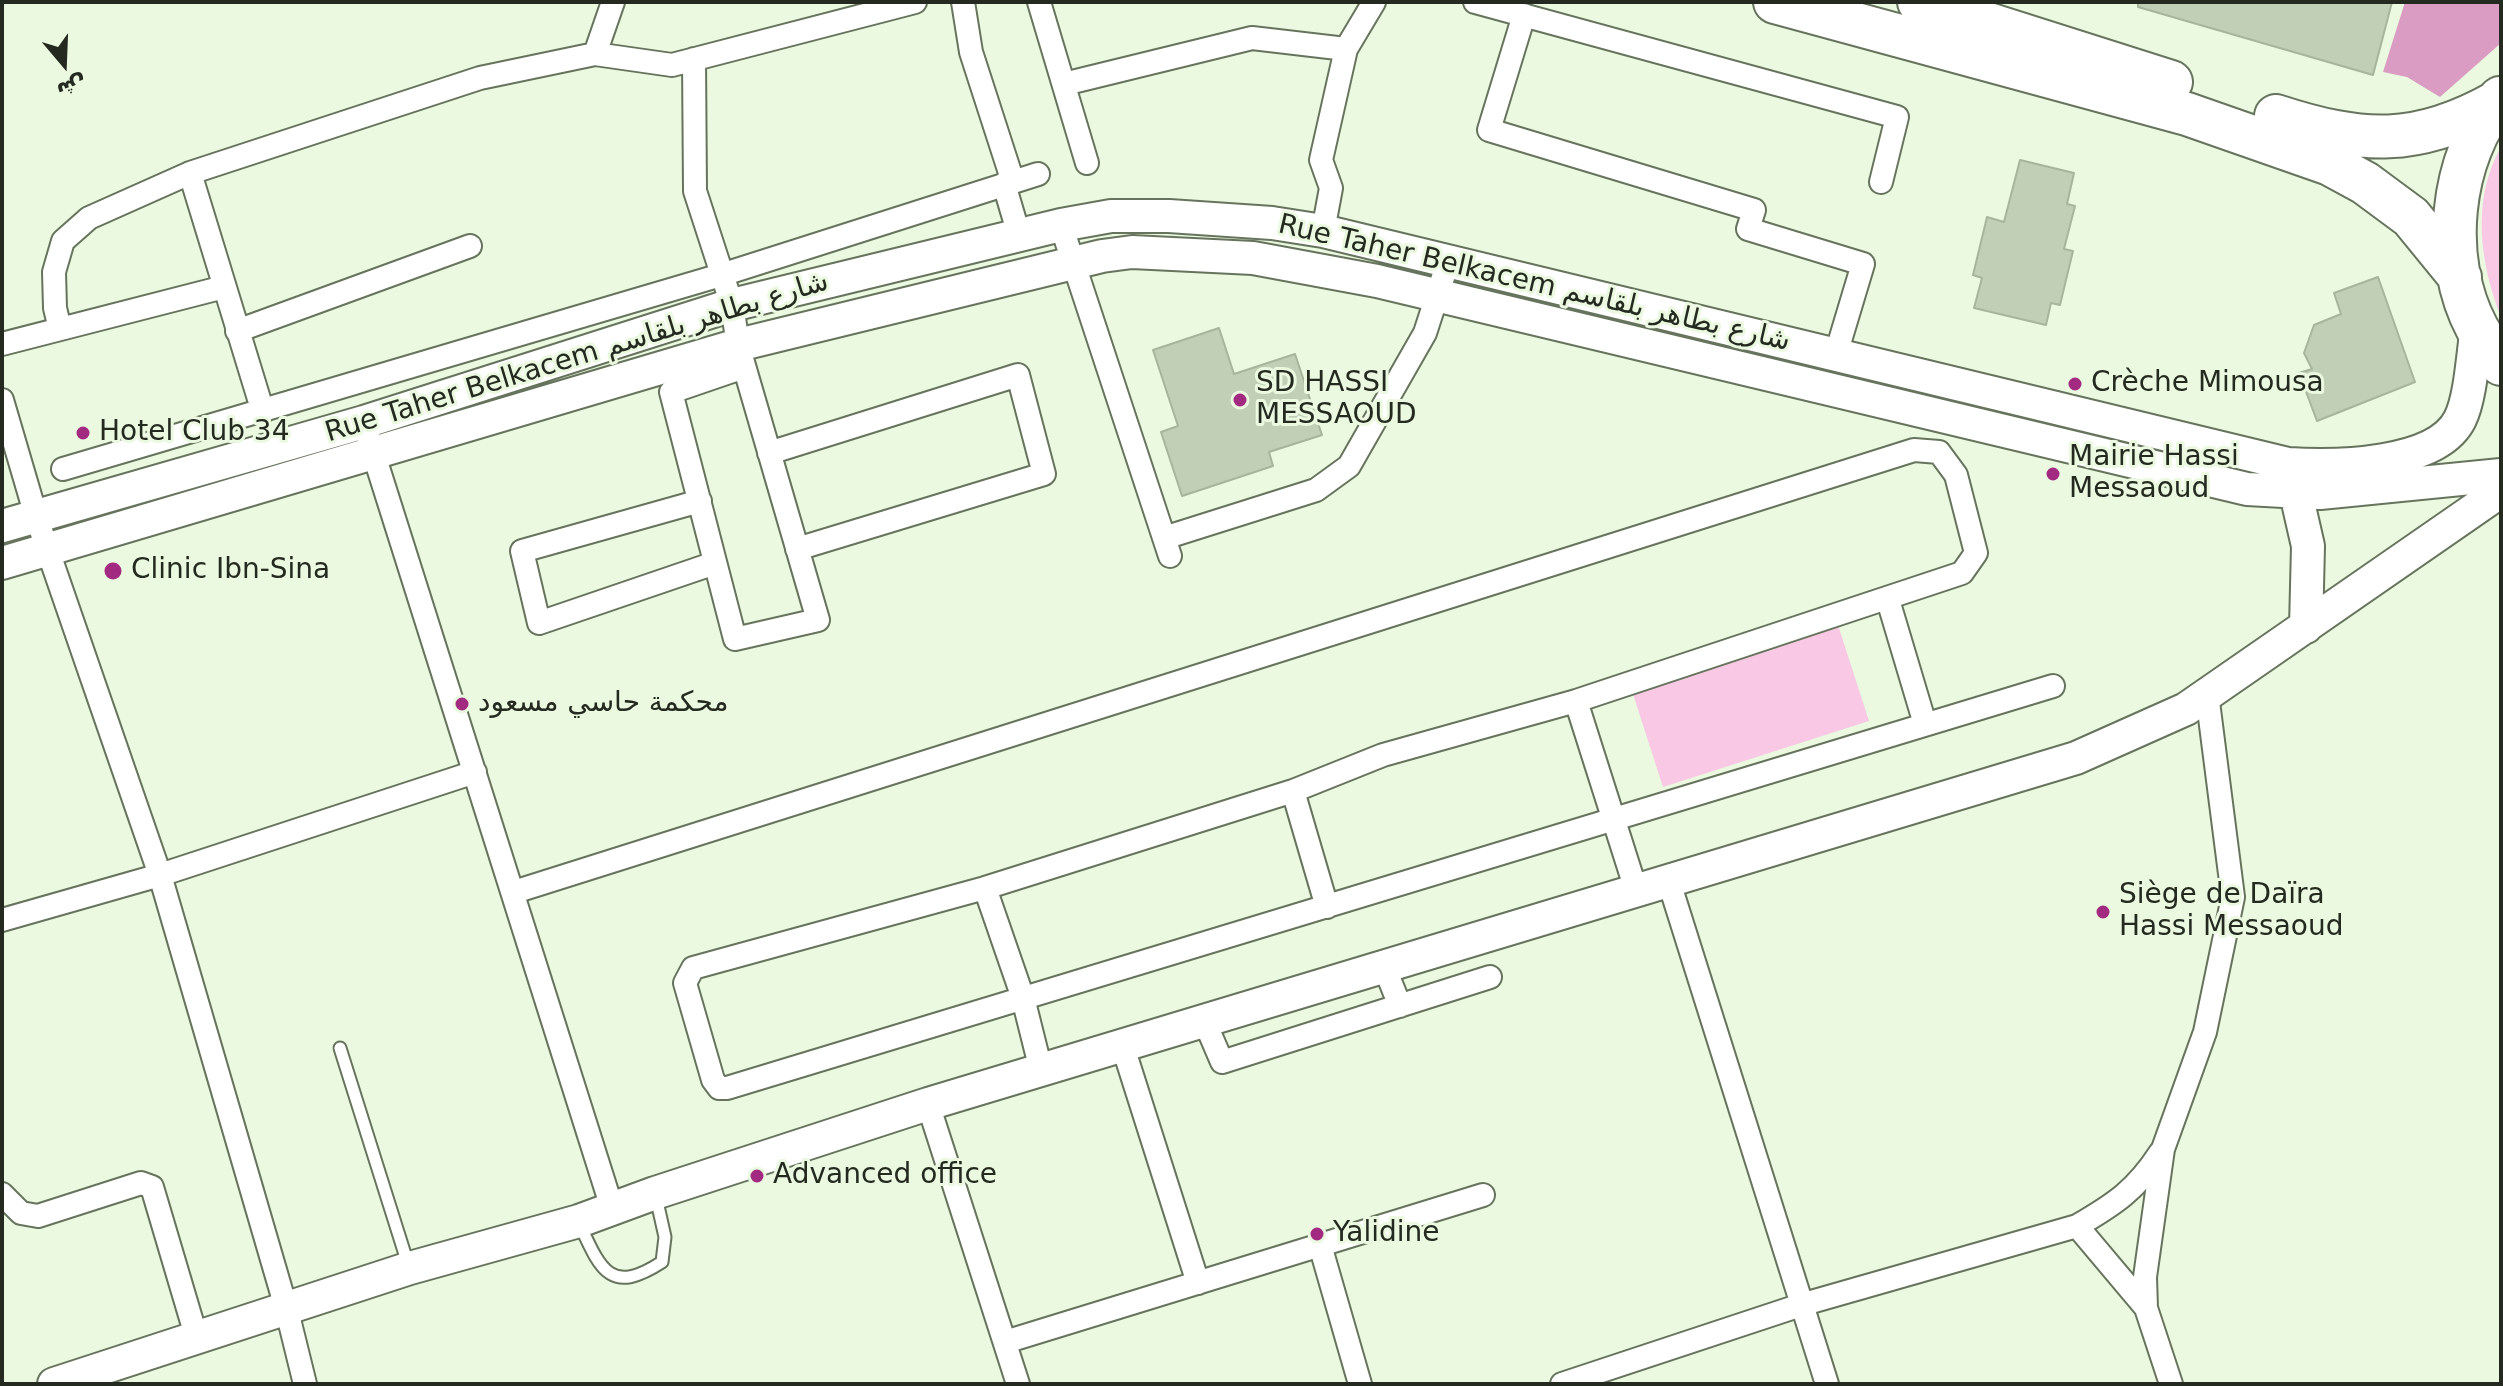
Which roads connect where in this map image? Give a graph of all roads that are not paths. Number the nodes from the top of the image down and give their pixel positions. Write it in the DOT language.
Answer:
graph roads {
  1 [pos="613,2"];
  2 [pos="915,2"];
  3 [pos="963,2"];
  4 [pos="1039,2"];
  5 [pos="1374,2"];
  6 [pos="1475,2"];
  7 [pos="1775,2"];
  8 [pos="1938,4"];
  9 [pos="1524,15"];
  10 [pos="1346,49"];
  11 [pos="595,54"];
  12 [pos="694,59"];
  13 [pos="1064,84"];
  14 [pos="2499,100"];
  15 [pos="1087,163"];
  16 [pos="190,173"];
  17 [pos="1038,174"];
  18 [pos="1881,182"];
  19 [pos="1009,183"];
  20 [pos="1061,225"];
  21 [pos="1323,231"];
  22 [pos="1019,235"];
  23 [pos="470,246"];
  24 [pos="1448,262"];
  25 [pos="1071,263"];
  26 [pos="721,275"];
  27 [pos="2460,277"];
  28 [pos="224,287"];
  29 [pos="1439,295"];
  30 [pos="732,305"];
  31 [pos="2477,327"];
  32 [pos="60,329"];
  33 [pos="237,331"];
  34 [pos="2,344"];
  35 [pos="1836,354"];
  36 [pos="741,356"];
  37 [pos="2501,364"];
  38 [pos="2,400"];
  39 [pos="263,412"];
  40 [pos="2463,415"];
  41 [pos="364,422"];
  42 [pos="374,453"];
  43 [pos="769,453"];
  44 [pos="63,469"];
  45 [pos="2501,475"];
  46 [pos="2292,479"];
  47 [pos="2453,481"];
  48 [pos="2501,491"];
  49 [pos="700,501"];
  50 [pos="36,516"];
  51 [pos="2,526"];
  52 [pos="797,549"];
  53 [pos="48,550"];
  54 [pos="2,563"];
  55 [pos="715,563"];
  56 [pos="2374,578"];
  57 [pos="1888,600"];
  58 [pos="2306,627"];
  59 [pos="2053,686"];
  60 [pos="2207,694"];
  61 [pos="1576,701"];
  62 [pos="1925,724"];
  63 [pos="475,772"];
  64 [pos="1293,791"];
  65 [pos="1616,820"];
  66 [pos="160,875"];
  67 [pos="1669,882"];
  68 [pos="985,888"];
  69 [pos="514,892"];
  70 [pos="1637,893"];
  71 [pos="1327,907"];
  72 [pos="2,920"];
  73 [pos="1384,966"];
  74 [pos="1490,977"];
  75 [pos="1023,998"];
  76 [pos="1400,1006"];
  77 [pos="1204,1020"];
  78 [pos="1123,1047"];
  79 [pos="340,1048"];
  80 [pos="1041,1070"];
  81 [pos="928,1104"];
  82 [pos="2163,1149"];
  83 [pos="655,1193"];
  84 [pos="2,1194"];
  85 [pos="1483,1195"];
  86 [pos="612,1208"];
  87 [pos="579,1221"];
  88 [pos="2077,1226"];
  89 [pos="1320,1245"];
  90 [pos="410,1268"];
  91 [pos="1198,1283"];
  92 [pos="1804,1304"];
  93 [pos="2146,1308"];
  94 [pos="287,1311"];
  95 [pos="197,1339"];
  96 [pos="1005,1342"];
  97 [pos="2173,1383"];
  98 [pos="54,1384"];
  99 [pos="305,1384"];
  100 [pos="1018,1384"];
  101 [pos="1360,1384"];
  102 [pos="1562,1384"];
  103 [pos="1827,1384"];
  1 -- 11 [label="street"];
  2 -- 12 [label="street"];
  3 -- 19 [label="street"];
  4 -- 13 [label="street"];
  5 -- 10 [label="street"];
  6 -- 9 [label="street"];
  7 -- 27 [label="highway"];
  8 -- 14 [label="highway"];
  9 -- 18 [label="street"];
  9 -- 35 [label="street"];
  10 -- 13 [label="street"];
  10 -- 21 [label="street"];
  11 -- 12 [label="street"];
  11 -- 16 [label="street"];
  12 -- 26 [label="street"];
  13 -- 15 [label="street"];
  14 -- 27 [label="highway"];
  16 -- 28 [label="street"];
  16 -- 32 [label="street"];
  17 -- 19 [label="street"];
  19 -- 22 [label="street"];
  19 -- 26 [label="street"];
  20 -- 21 [label="main road, Rue Taher Belkacem شارع بطاهر بلقاسم"];
  20 -- 22 [label="main road, Rue Taher Belkacem شارع بطاهر بلقاسم"];
  20 -- 25 [label="street"];
  21 -- 24 [label="main road, Rue Taher Belkacem شارع بطاهر بلقاسم"];
  22 -- 30 [label="main road, Rue Taher Belkacem شارع بطاهر بلقاسم"];
  23 -- 33 [label="street"];
  24 -- 29 [label="street"];
  24 -- 35 [label="main road, Rue Taher Belkacem شارع بطاهر بلقاسم"];
  25 -- 29 [label="main road, Rue Taher Belkacem شارع بطاهر بلقاسم"];
  25 -- 29 [label="street"];
  25 -- 36 [label="main road, Rue Taher Belkacem شارع بطاهر بلقاسم"];
  26 -- 30 [label="street"];
  26 -- 39 [label="street"];
  27 -- 31 [label="highway"];
  28 -- 32 [label="street"];
  28 -- 33 [label="street"];
  29 -- 46 [label="main road, Rue Taher Belkacem شارع بطاهر بلقاسم"];
  30 -- 36 [label="street"];
  30 -- 41 [label="main road, Rue Taher Belkacem شارع بطاهر بلقاسم"];
  31 -- 37 [label="highway"];
  31 -- 40 [label="main road"];
  32 -- 34 [label="street"];
  33 -- 39 [label="street"];
  35 -- 46 [label="main road, Rue Taher Belkacem شارع بطاهر بلقاسم"];
  36 -- 42 [label="main road, Rue Taher Belkacem شارع بطاهر بلقاسم"];
  36 -- 43 [label="street"];
  36 -- 49 [label="street"];
  38 -- 50 [label="street"];
  39 -- 44 [label="street"];
  40 -- 46 [label="main road, Rue Taher Belkacem شارع بطاهر بلقاسم"];
  40 -- 47 [label="main road"];
  41 -- 42 [label="street"];
  41 -- 50 [label="main road, Rue Taher Belkacem شارع بطاهر بلقاسم"];
  42 -- 53 [label="main road, Rue Taher Belkacem شارع بطاهر بلقاسم"];
  42 -- 63 [label="street"];
  43 -- 52 [label="street"];
  43 -- 52 [label="street"];
  45 -- 47 [label="main road, Rue Taher Belkacem شارع بطاهر بلقاسم"];
  46 -- 47 [label="main road, Rue Taher Belkacem شارع بطاهر بلقاسم"];
  46 -- 58 [label="main road"];
  47 -- 56 [label="main road"];
  48 -- 56 [label="main road"];
  49 -- 55 [label="street"];
  49 -- 55 [label="street"];
  50 -- 51 [label="main road, Rue Taher Belkacem شارع بطاهر بلقاسم"];
  50 -- 53 [label="street"];
  52 -- 55 [label="street"];
  53 -- 54 [label="main road, Rue Taher Belkacem شارع بطاهر بلقاسم"];
  53 -- 66 [label="street"];
  56 -- 58 [label="main road"];
  57 -- 61 [label="street"];
  57 -- 62 [label="street"];
  57 -- 69 [label="street"];
  58 -- 60 [label="main road"];
  59 -- 62 [label="street"];
  60 -- 67 [label="main road"];
  60 -- 82 [label="street"];
  61 -- 64 [label="street"];
  61 -- 65 [label="street"];
  62 -- 65 [label="street"];
  63 -- 66 [label="street"];
  63 -- 69 [label="street"];
  64 -- 68 [label="street"];
  64 -- 71 [label="street"];
  65 -- 70 [label="street"];
  65 -- 71 [label="street"];
  66 -- 72 [label="street"];
  66 -- 94 [label="street"];
  67 -- 70 [label="main road"];
  67 -- 92 [label="street"];
  68 -- 75 [label="street"];
  68 -- 75 [label="street"];
  69 -- 86 [label="street"];
  70 -- 73 [label="main road"];
  71 -- 75 [label="street"];
  73 -- 76 [label="street"];
  73 -- 77 [label="main road"];
  74 -- 76 [label="street"];
  75 -- 80 [label="street"];
  76 -- 77 [label="street"];
  77 -- 78 [label="main road"];
  78 -- 80 [label="main road"];
  78 -- 91 [label="street"];
  79 -- 90 [label="lane"];
  80 -- 81 [label="main road"];
  81 -- 83 [label="main road"];
  81 -- 96 [label="street"];
  82 -- 88 [label="street"];
  82 -- 93 [label="street"];
  83 -- 86 [label="main road"];
  83 -- 87 [label="lane"];
  84 -- 95 [label="street"];
  85 -- 89 [label="street"];
  86 -- 87 [label="main road"];
  87 -- 90 [label="main road"];
  88 -- 92 [label="street"];
  88 -- 93 [label="street"];
  89 -- 91 [label="street"];
  89 -- 101 [label="street"];
  90 -- 94 [label="main road"];
  91 -- 96 [label="street"];
  92 -- 102 [label="street"];
  92 -- 103 [label="street"];
  93 -- 97 [label="street"];
  94 -- 95 [label="main road"];
  94 -- 99 [label="street"];
  95 -- 98 [label="main road"];
  96 -- 100 [label="street"];
}
